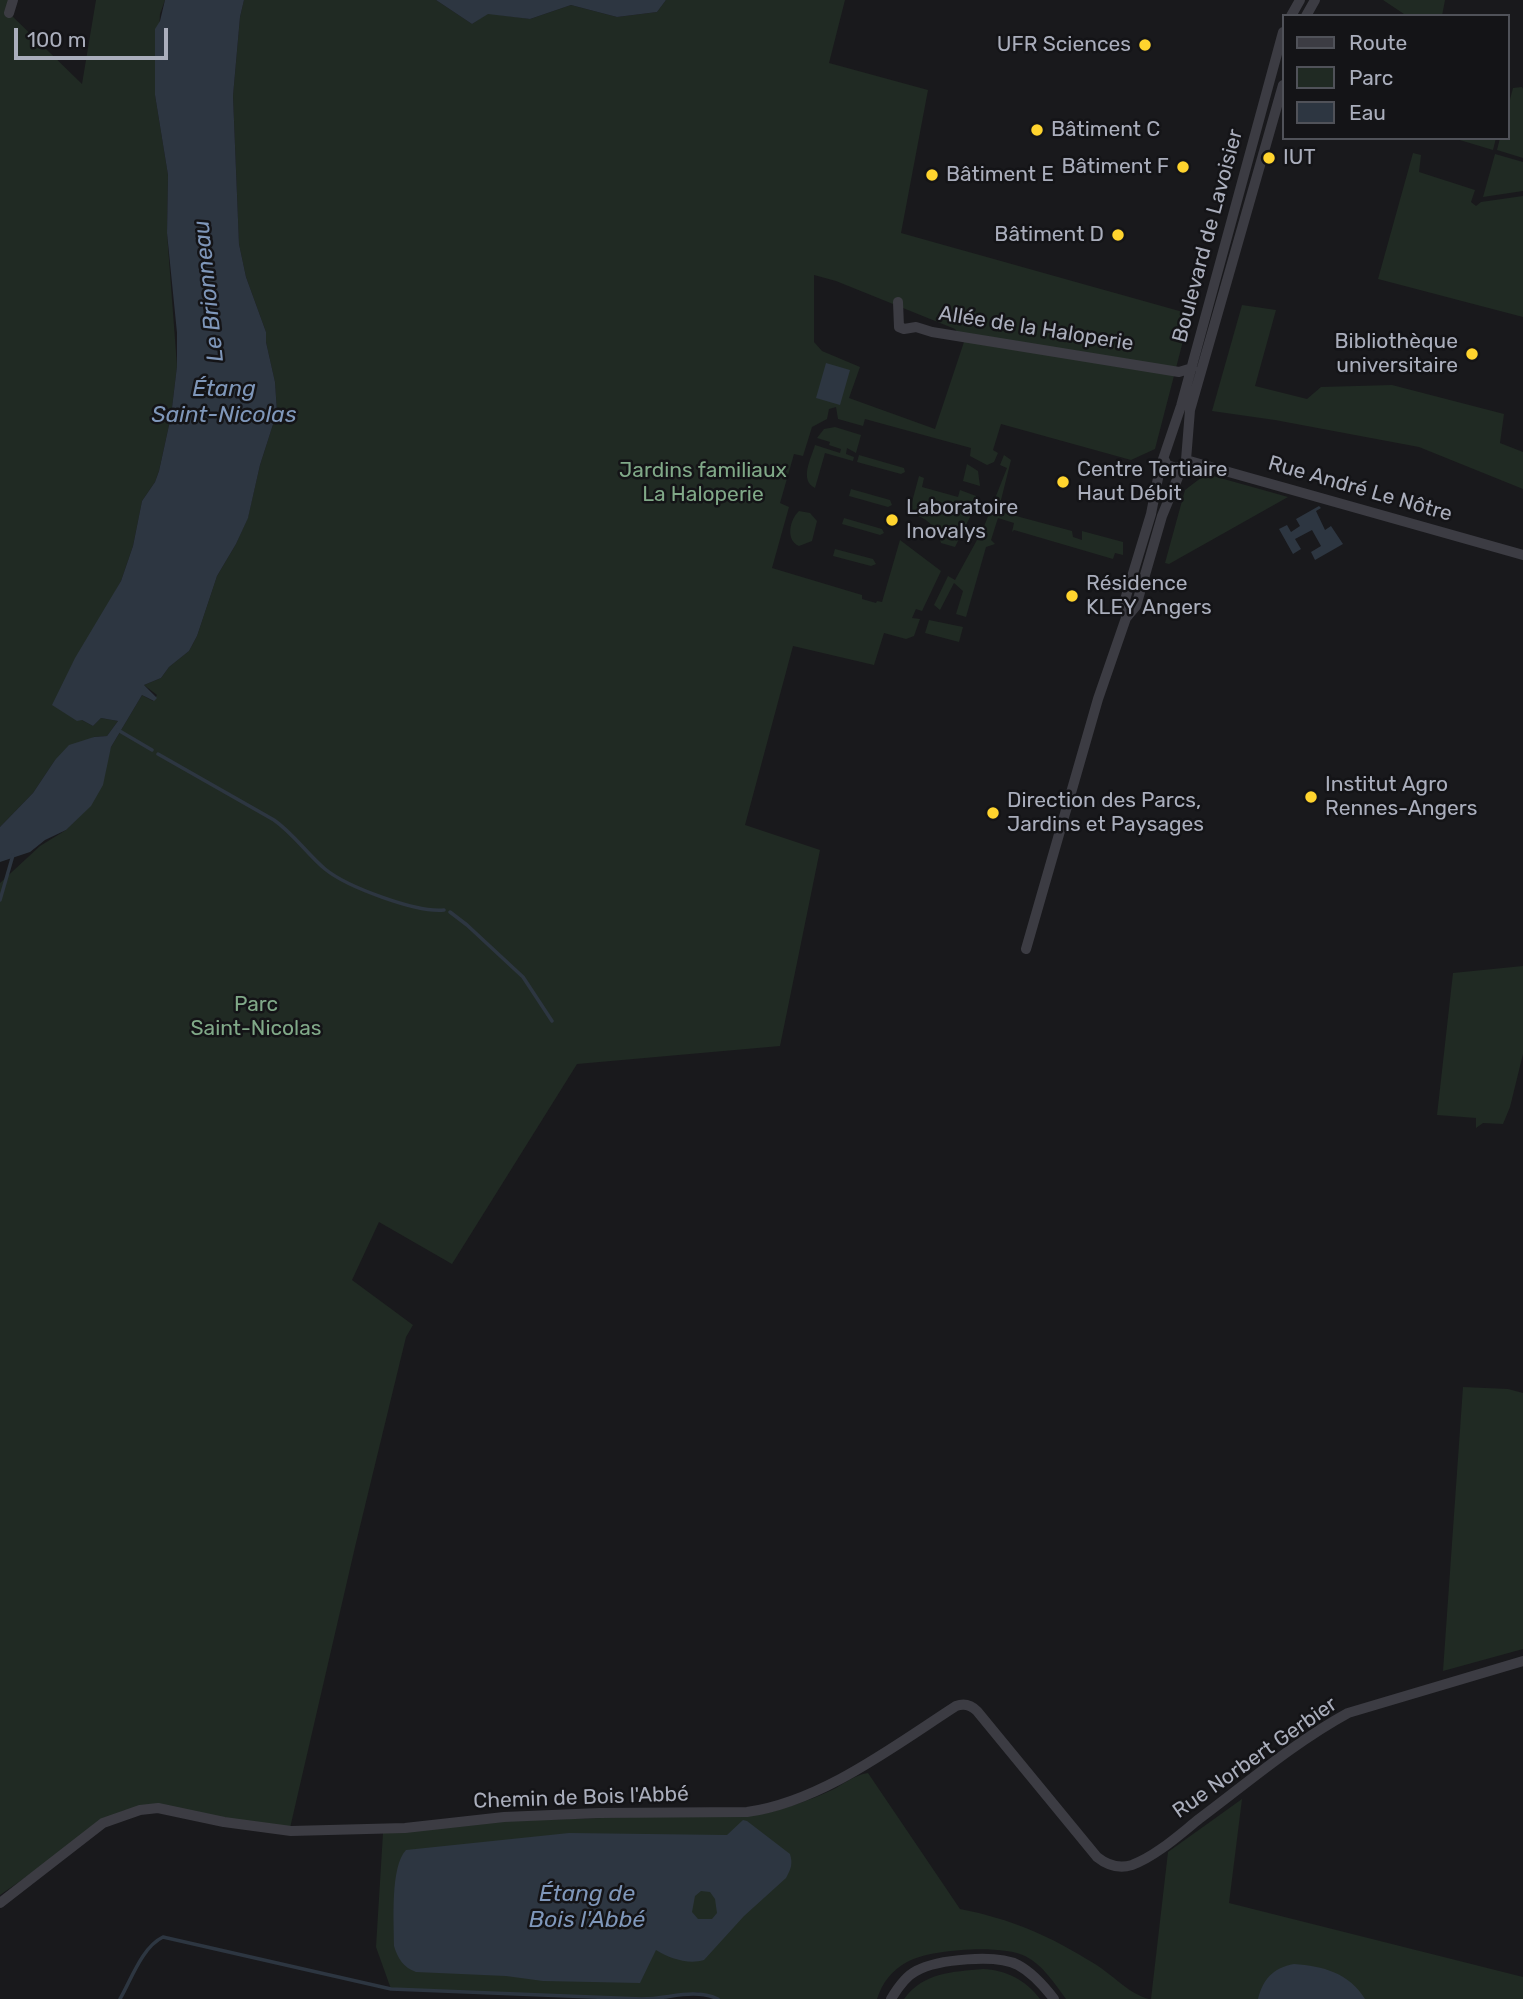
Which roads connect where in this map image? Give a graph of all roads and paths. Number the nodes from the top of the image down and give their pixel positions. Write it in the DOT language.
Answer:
graph roads {
  1 [pos="13,0"];
  2 [pos="9,13"];
  3 [pos="1282,37"];
  4 [pos="1282,88"];
  5 [pos="898,302"];
  6 [pos="1192,368"];
  7 [pos="1165,454"];
  8 [pos="1185,460"];
  9 [pos="1523,555"];
  10 [pos="1126,618"];
  11 [pos="1026,949"];
  12 [pos="1523,1661"];
  13 [pos="1097,1857"];
  14 [pos="0,1903"];
  15 [pos="891,1999"];
  16 [pos="1054,1999"];
  1 -- 2 [label="street"];
  3 -- 6 [label="street, Boulevard de Lavoisier"];
  4 -- 8 [label="street, Boulevard de Lavoisier"];
  5 -- 6 [label="street, Allée de la Haloperie"];
  6 -- 7 [label="street, Boulevard de Lavoisier"];
  7 -- 8 [label="street"];
  7 -- 8 [label="street"];
  7 -- 10 [label="street, Boulevard de Lavoisier"];
  8 -- 9 [label="street, Rue André Le Nôtre"];
  8 -- 10 [label="street, Boulevard de Lavoisier"];
  10 -- 11 [label="street, Boulevard de Lavoisier"];
  12 -- 13 [label="street, Rue Norbert Gerbier"];
  13 -- 14 [label="street, Chemin de Bois l'Abbé"];
  15 -- 16 [label="street"];
}
